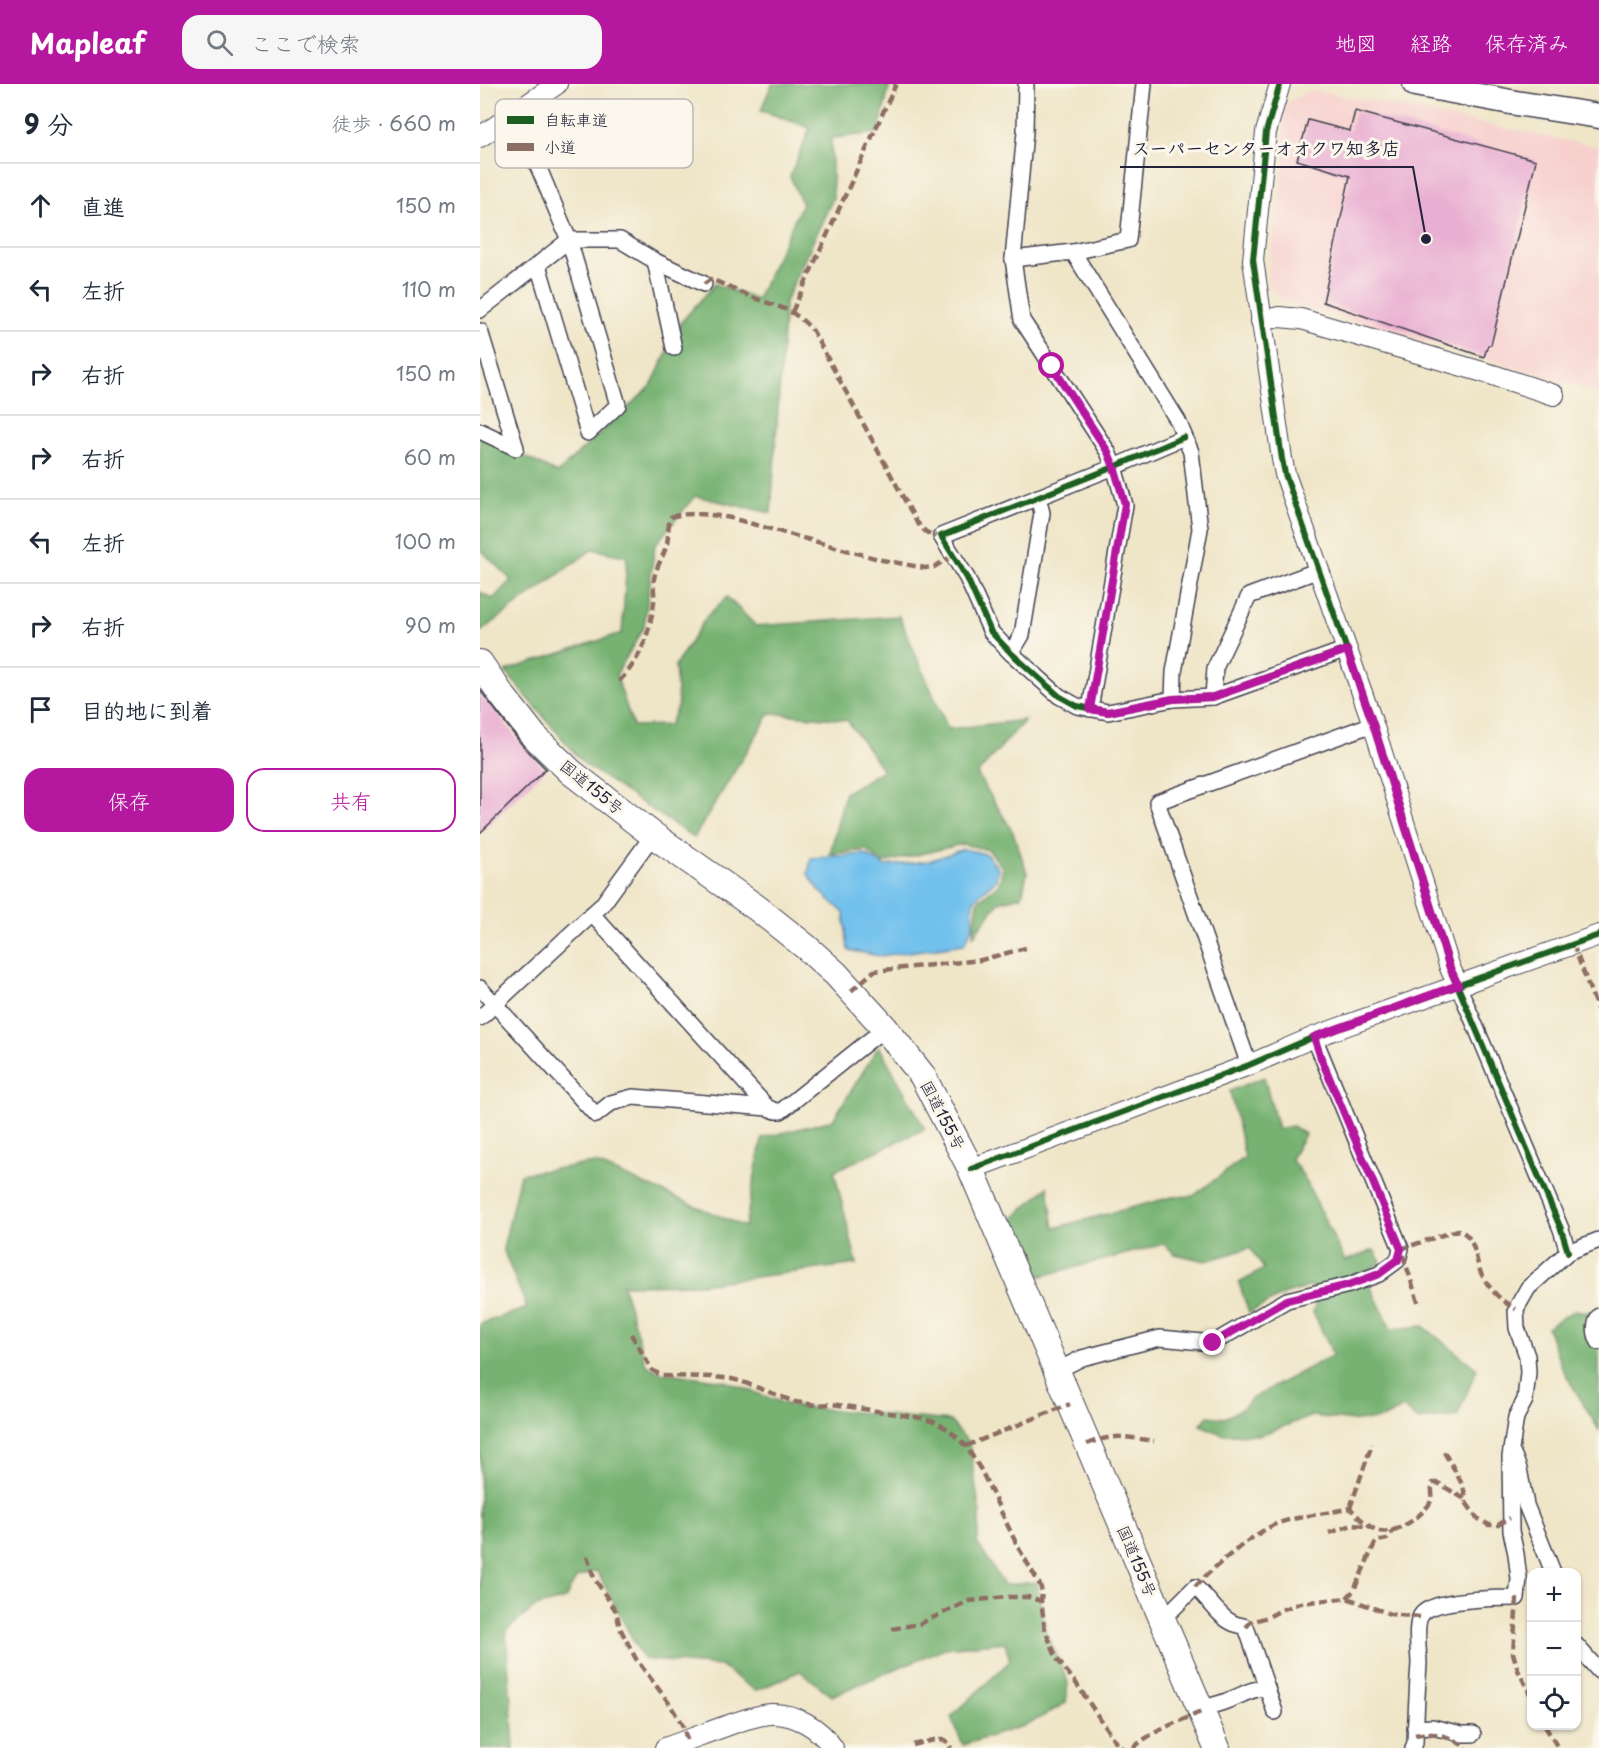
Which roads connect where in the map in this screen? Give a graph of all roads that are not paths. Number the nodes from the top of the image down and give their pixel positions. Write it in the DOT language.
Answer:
graph roads {
  1 [pos="556,84"];
  2 [pos="1026,84"];
  3 [pos="1144,84"];
  4 [pos="1280,84"];
  5 [pos="1414,84"];
  6 [pos="535,99"];
  7 [pos="1599,116"];
  8 [pos="495,127"];
  9 [pos="480,137"];
  10 [pos="539,168"];
  11 [pos="569,240"];
  12 [pos="1073,252"];
  13 [pos="1013,259"];
  14 [pos="655,261"];
  15 [pos="538,265"];
  16 [pos="704,284"];
  17 [pos="480,310"];
  18 [pos="1261,321"];
  19 [pos="480,331"];
  20 [pos="674,348"];
  21 [pos="1554,395"];
  22 [pos="480,431"];
  23 [pos="1184,437"];
  24 [pos="1114,467"];
  25 [pos="1038,497"];
  26 [pos="1319,570"];
  27 [pos="1347,650"];
  28 [pos="1011,653"];
  29 [pos="480,663"];
  30 [pos="1213,697"];
  31 [pos="1173,699"];
  32 [pos="1090,709"];
  33 [pos="1373,724"];
  34 [pos="653,835"];
  35 [pos="592,914"];
  36 [pos="1599,935"];
  37 [pos="1458,985"];
  38 [pos="480,988"];
  39 [pos="495,1005"];
  40 [pos="480,1018"];
  41 [pos="885,1028"];
  42 [pos="1314,1037"];
  43 [pos="1249,1065"];
  44 [pos="768,1108"];
  45 [pos="971,1169"];
  46 [pos="1599,1240"];
  47 [pos="1568,1252"];
  48 [pos="1599,1316"];
  49 [pos="1599,1342"];
  50 [pos="1056,1371"];
  51 [pos="1511,1448"];
  52 [pos="1551,1568"];
  53 [pos="1160,1614"];
  54 [pos="1581,1651"];
  55 [pos="1599,1671"];
  56 [pos="1267,1688"];
  57 [pos="1200,1709"];
  58 [pos="1275,1712"];
  59 [pos="1415,1728"];
  60 [pos="1473,1734"];
  61 [pos="665,1748"];
  62 [pos="833,1748"];
  63 [pos="1217,1748"];
  64 [pos="1413,1748"];
  1 -- 6 [label="street"];
  2 -- 13 [label="street"];
  3 -- 12 [label="street"];
  4 -- 18 [label="street"];
  5 -- 7 [label="main road"];
  8 -- 9 [label="street"];
  10 -- 11 [label="street"];
  11 -- 14 [label="street"];
  11 -- 15 [label="street"];
  11 -- 15 [label="street"];
  12 -- 13 [label="street"];
  12 -- 23 [label="street"];
  13 -- 24 [label="street"];
  14 -- 16 [label="street"];
  14 -- 20 [label="street"];
  15 -- 17 [label="street"];
  18 -- 21 [label="street"];
  18 -- 26 [label="street"];
  19 -- 22 [label="street"];
  23 -- 24 [label="street"];
  23 -- 31 [label="street"];
  24 -- 25 [label="street"];
  24 -- 32 [label="street"];
  25 -- 28 [label="street"];
  25 -- 28 [label="street"];
  26 -- 27 [label="street"];
  26 -- 30 [label="street"];
  27 -- 30 [label="street"];
  27 -- 33 [label="street"];
  28 -- 32 [label="street"];
  29 -- 34 [label="highway, 国道155号"];
  30 -- 31 [label="street"];
  31 -- 32 [label="street"];
  33 -- 37 [label="street"];
  33 -- 43 [label="street"];
  34 -- 35 [label="street"];
  34 -- 41 [label="highway, 国道155号"];
  35 -- 39 [label="street"];
  35 -- 44 [label="street"];
  36 -- 37 [label="street"];
  37 -- 42 [label="street"];
  37 -- 47 [label="street"];
  38 -- 39 [label="street"];
  39 -- 40 [label="street"];
  39 -- 44 [label="street"];
  41 -- 44 [label="street"];
  41 -- 45 [label="highway, 国道155号"];
  42 -- 43 [label="street"];
  42 -- 50 [label="street"];
  43 -- 45 [label="street"];
  45 -- 50 [label="highway, 国道155号"];
  46 -- 47 [label="street"];
  47 -- 51 [label="street"];
  48 -- 49 [label="street"];
  50 -- 53 [label="highway, 国道155号"];
  51 -- 52 [label="street"];
  51 -- 59 [label="street"];
  53 -- 56 [label="street"];
  53 -- 57 [label="highway, 国道155号"];
  54 -- 55 [label="street"];
  56 -- 57 [label="street"];
  56 -- 58 [label="street"];
  57 -- 63 [label="highway, 国道155号"];
  59 -- 60 [label="street"];
  59 -- 64 [label="street"];
  61 -- 62 [label="street"];
}
